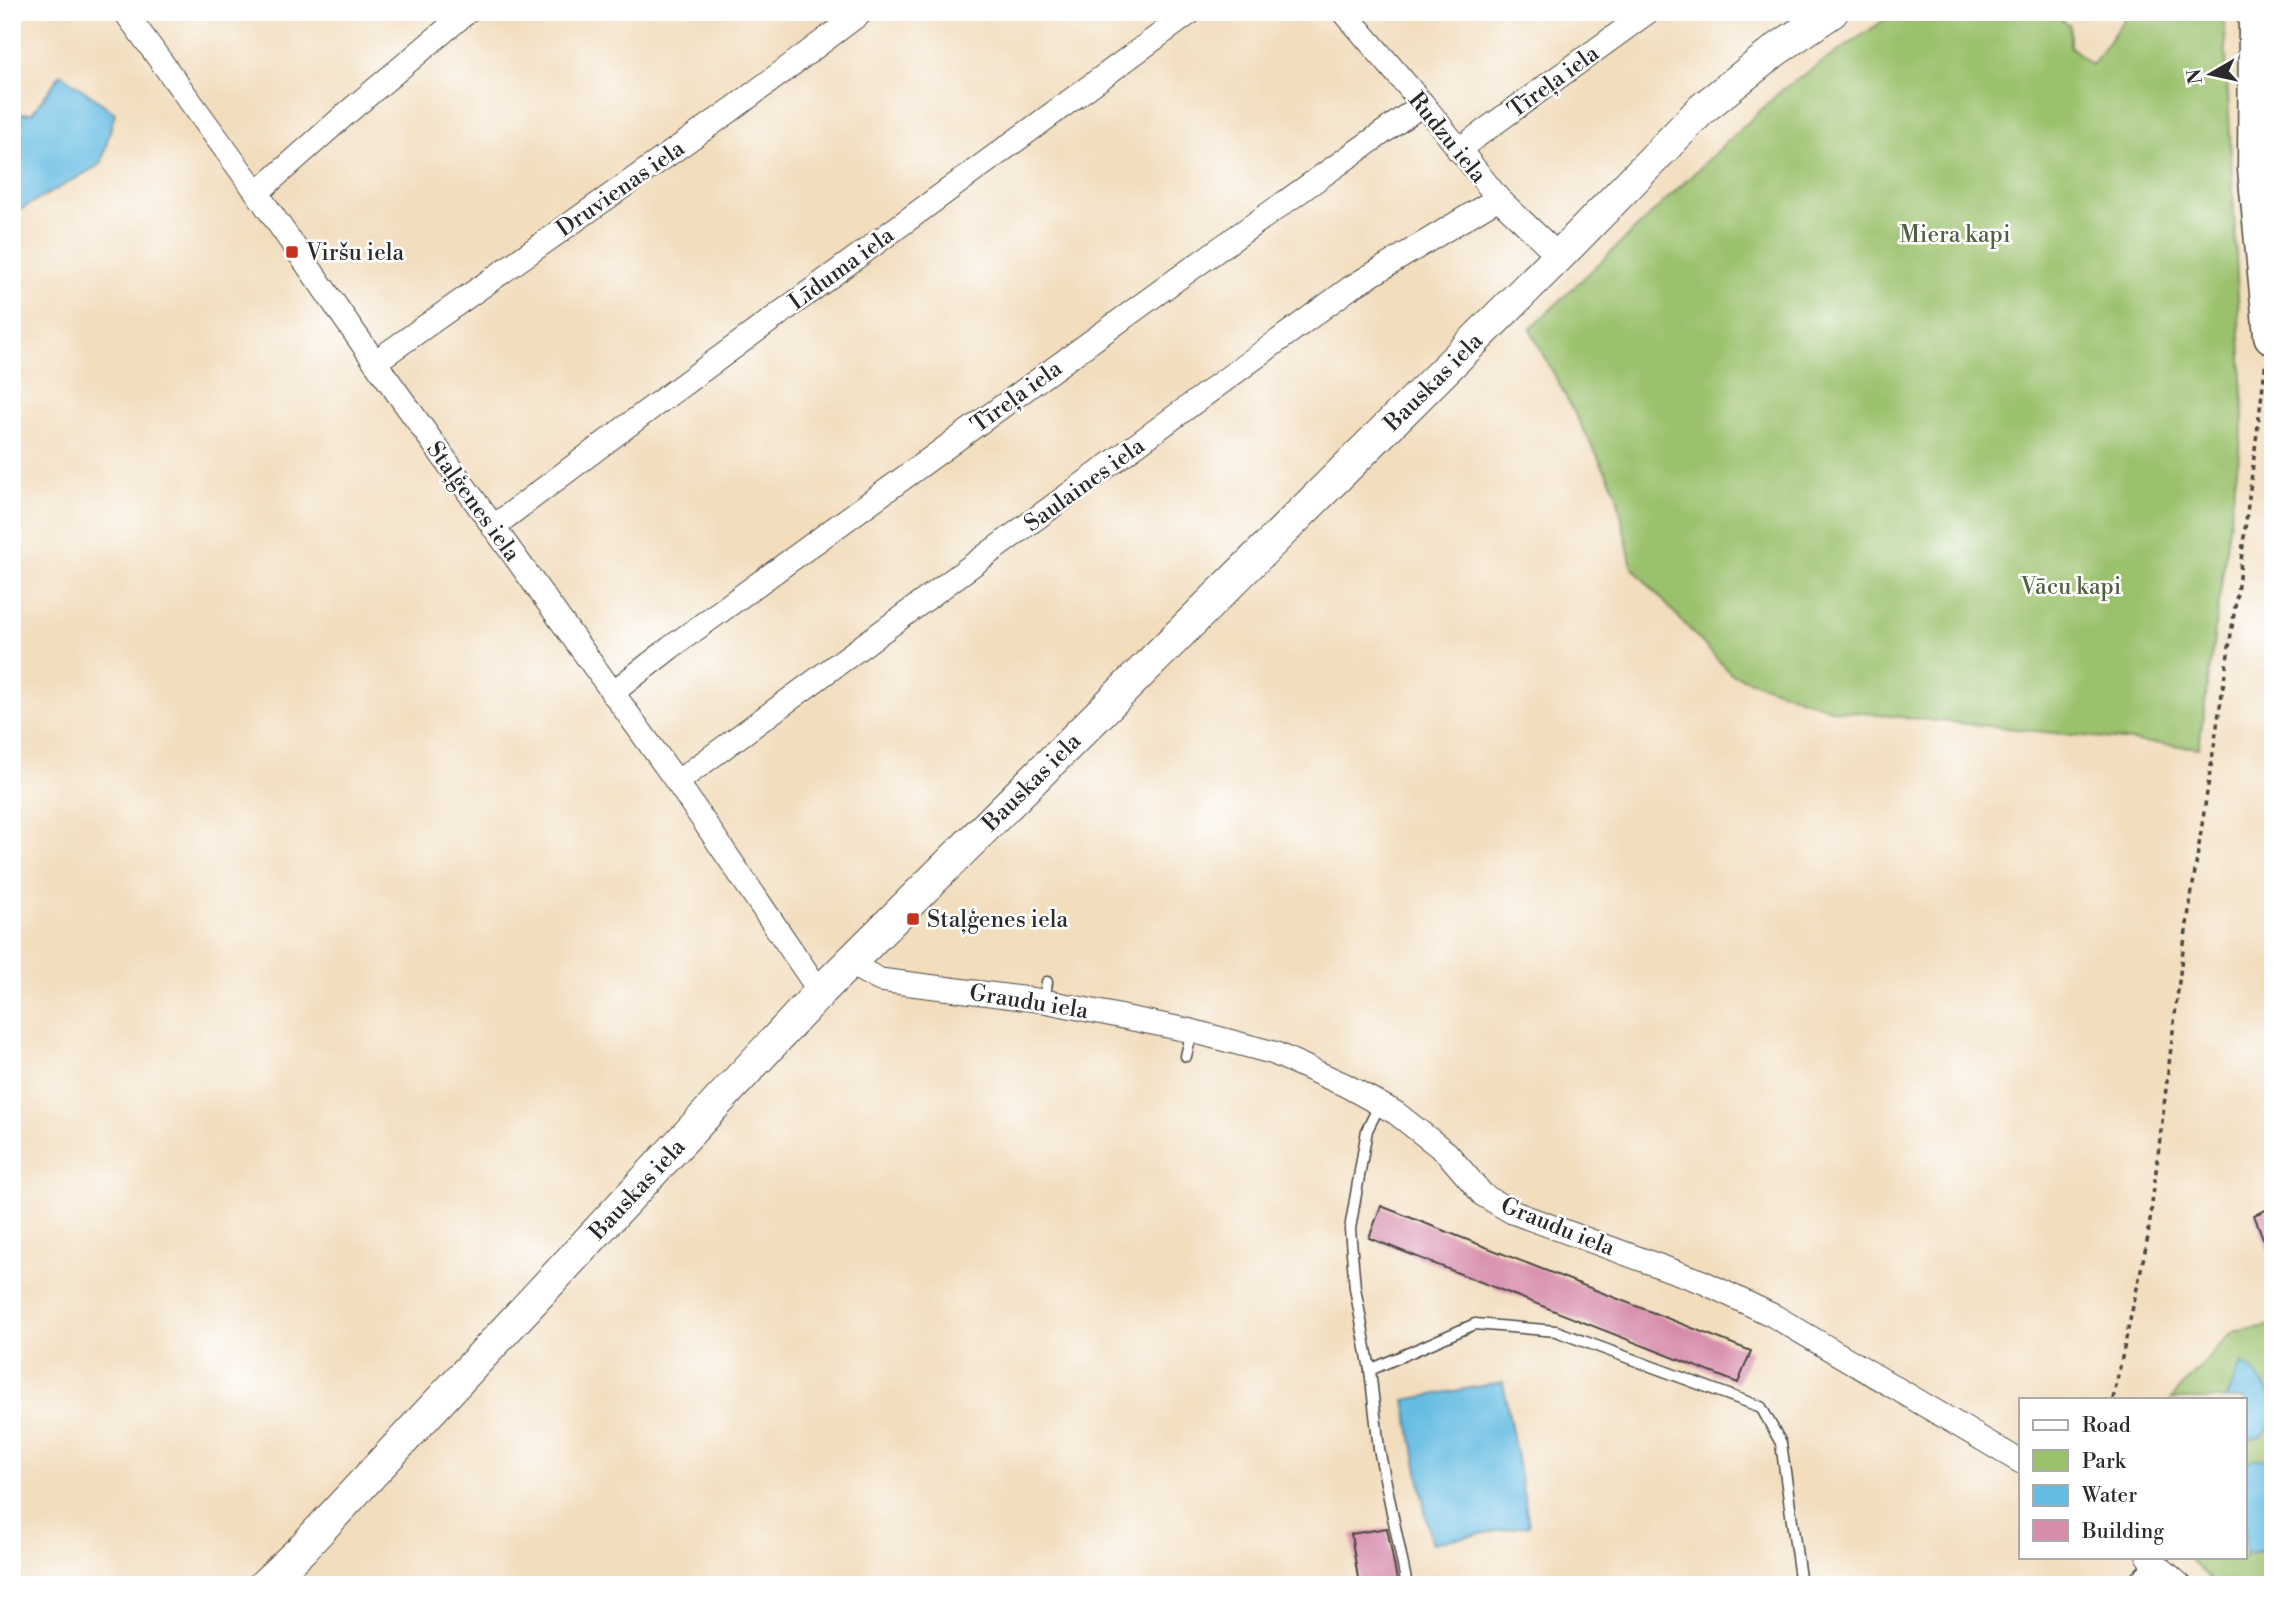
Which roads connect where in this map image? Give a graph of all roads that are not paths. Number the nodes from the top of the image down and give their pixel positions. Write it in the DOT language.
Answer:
graph roads {
  1 [pos="125,12"];
  2 [pos="467,12"];
  3 [pos="862,12"];
  4 [pos="1191,12"];
  5 [pos="1344,12"];
  6 [pos="1648,12"];
  7 [pos="1832,12"];
  8 [pos="2258,12"];
  9 [pos="1423,104"];
  10 [pos="1458,150"];
  11 [pos="257,193"];
  12 [pos="1498,198"];
  13 [pos="1559,256"];
  14 [pos="2272,328"];
  15 [pos="375,362"];
  16 [pos="493,527"];
  17 [pos="612,693"];
  18 [pos="677,782"];
  19 [pos="853,960"];
  20 [pos="820,992"];
  21 [pos="1192,1031"];
  22 [pos="1186,1056"];
  23 [pos="1380,1104"];
  24 [pos="1370,1370"];
  25 [pos="2019,1461"];
  26 [pos="2150,1559"];
  27 [pos="264,1585"];
  28 [pos="1407,1585"];
  29 [pos="1801,1585"];
  30 [pos="2129,1585"];
  31 [pos="2180,1585"];
  1 -- 11 [label="street, Staļģenes iela"];
  2 -- 11 [label="street"];
  3 -- 15 [label="street, Druvienas iela"];
  4 -- 16 [label="street, Līduma iela"];
  5 -- 9 [label="street, Rudzu iela"];
  6 -- 10 [label="street, Tīreļa iela"];
  7 -- 13 [label="street, Bauskas iela"];
  8 -- 14 [label="highway"];
  9 -- 10 [label="street, Rudzu iela"];
  9 -- 17 [label="street, Tīreļa iela"];
  10 -- 12 [label="street, Rudzu iela"];
  11 -- 15 [label="street, Staļģenes iela"];
  12 -- 13 [label="street, Rudzu iela"];
  12 -- 18 [label="street, Saulaines iela"];
  13 -- 19 [label="street, Bauskas iela"];
  15 -- 16 [label="street, Staļģenes iela"];
  16 -- 17 [label="street, Staļģenes iela"];
  17 -- 18 [label="street, Staļģenes iela"];
  18 -- 20 [label="street, Staļģenes iela"];
  19 -- 20 [label="street, Bauskas iela"];
  19 -- 21 [label="street, Graudu iela"];
  20 -- 27 [label="street, Bauskas iela"];
  21 -- 22 [label="lane"];
  21 -- 23 [label="street, Graudu iela"];
  23 -- 24 [label="lane"];
  23 -- 25 [label="street, Graudu iela"];
  24 -- 28 [label="lane"];
  24 -- 29 [label="lane"];
  26 -- 30 [label="lane"];
  26 -- 31 [label="street"];
}
